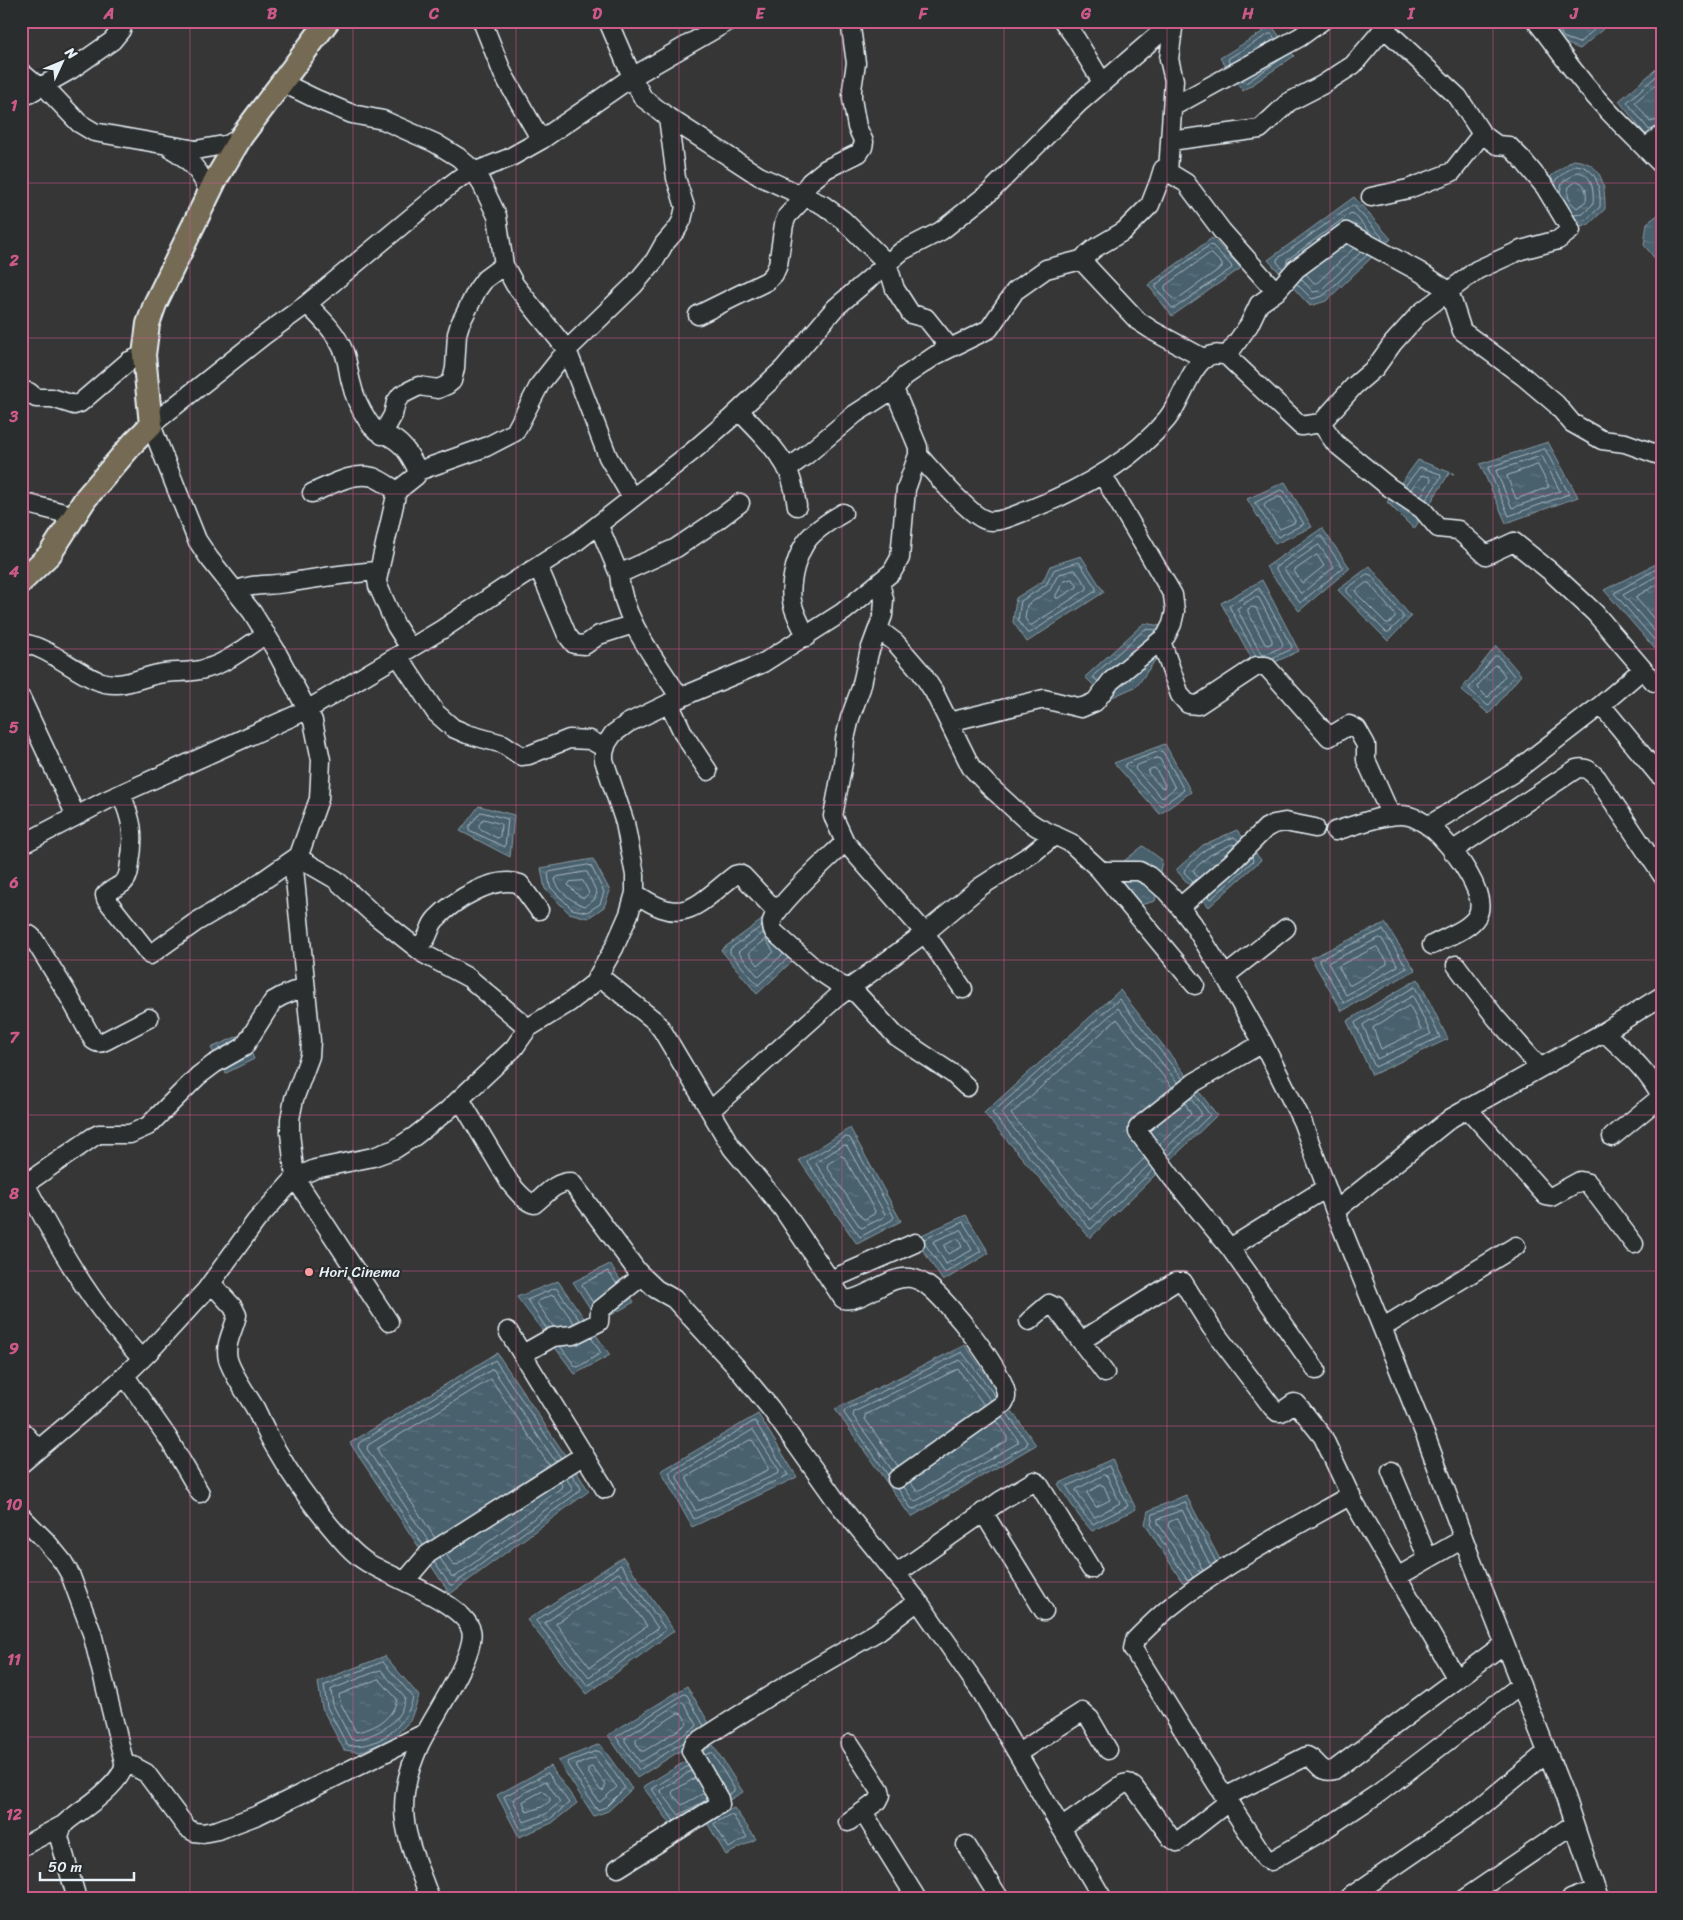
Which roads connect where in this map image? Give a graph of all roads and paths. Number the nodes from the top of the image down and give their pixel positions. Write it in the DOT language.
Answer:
graph roads {
  1 [pos="124,21"];
  2 [pos="328,21"];
  3 [pos="482,21"];
  4 [pos="608,21"];
  5 [pos="729,21"];
  6 [pos="850,21"];
  7 [pos="1063,21"];
  8 [pos="1174,21"];
  9 [pos="1322,21"];
  10 [pos="1536,21"];
  11 [pos="1387,25"];
  12 [pos="21,72"];
  13 [pos="632,77"];
  14 [pos="283,82"];
  15 [pos="1102,82"];
  16 [pos="44,86"];
  17 [pos="21,98"];
  18 [pos="1174,106"];
  19 [pos="668,117"];
  20 [pos="1482,134"];
  21 [pos="1662,134"];
  22 [pos="241,137"];
  23 [pos="541,140"];
  24 [pos="1170,141"];
  25 [pos="165,145"];
  26 [pos="1645,148"];
  27 [pos="1662,165"];
  28 [pos="476,172"];
  29 [pos="1168,172"];
  30 [pos="209,193"];
  31 [pos="805,197"];
  32 [pos="1371,197"];
  33 [pos="1081,260"];
  34 [pos="887,263"];
  35 [pos="504,264"];
  36 [pos="1448,291"];
  37 [pos="1276,292"];
  38 [pos="307,304"];
  39 [pos="698,315"];
  40 [pos="950,348"];
  41 [pos="567,350"];
  42 [pos="144,355"];
  43 [pos="1227,356"];
  44 [pos="1205,358"];
  45 [pos="894,389"];
  46 [pos="21,394"];
  47 [pos="739,411"];
  48 [pos="1321,423"];
  49 [pos="151,425"];
  50 [pos="382,435"];
  51 [pos="918,455"];
  52 [pos="1662,456"];
  53 [pos="788,469"];
  54 [pos="418,471"];
  55 [pos="1102,474"];
  56 [pos="397,491"];
  57 [pos="312,494"];
  58 [pos="632,498"];
  59 [pos="21,502"];
  60 [pos="740,503"];
  61 [pos="797,506"];
  62 [pos="843,513"];
  63 [pos="75,516"];
  64 [pos="599,526"];
  65 [pos="538,566"];
  66 [pos="379,571"];
  67 [pos="619,574"];
  68 [pos="21,582"];
  69 [pos="880,583"];
  70 [pos="236,591"];
  71 [pos="634,624"];
  72 [pos="878,629"];
  73 [pos="266,634"];
  74 [pos="807,637"];
  75 [pos="1161,641"];
  76 [pos="21,643"];
  77 [pos="404,652"];
  78 [pos="21,698"];
  79 [pos="675,701"];
  80 [pos="1601,705"];
  81 [pos="307,710"];
  82 [pos="950,722"];
  83 [pos="27,726"];
  84 [pos="605,748"];
  85 [pos="708,771"];
  86 [pos="1662,777"];
  87 [pos="121,794"];
  88 [pos="76,816"];
  89 [pos="1391,816"];
  90 [pos="1428,826"];
  91 [pos="1315,828"];
  92 [pos="1335,832"];
  93 [pos="1055,835"];
  94 [pos="845,842"];
  95 [pos="21,845"];
  96 [pos="1452,851"];
  97 [pos="297,857"];
  98 [pos="1099,869"];
  99 [pos="1662,874"];
  100 [pos="635,894"];
  101 [pos="1180,907"];
  102 [pos="539,910"];
  103 [pos="777,912"];
  104 [pos="1286,928"];
  105 [pos="925,933"];
  106 [pos="21,936"];
  107 [pos="1432,945"];
  108 [pos="417,948"];
  109 [pos="1456,965"];
  110 [pos="599,976"];
  111 [pos="1225,976"];
  112 [pos="1195,985"];
  113 [pos="304,987"];
  114 [pos="849,988"];
  115 [pos="963,989"];
  116 [pos="1662,996"];
  117 [pos="150,1018"];
  118 [pos="528,1028"];
  119 [pos="1604,1032"];
  120 [pos="1263,1043"];
  121 [pos="1540,1068"];
  122 [pos="967,1088"];
  123 [pos="1661,1097"];
  124 [pos="460,1099"];
  125 [pos="1467,1108"];
  126 [pos="711,1110"];
  127 [pos="1612,1137"];
  128 [pos="296,1178"];
  129 [pos="23,1180"];
  130 [pos="1326,1188"];
  131 [pos="1335,1211"];
  132 [pos="915,1243"];
  133 [pos="1634,1244"];
  134 [pos="1516,1246"];
  135 [pos="1230,1248"];
  136 [pos="642,1276"];
  137 [pos="830,1280"];
  138 [pos="212,1283"];
  139 [pos="1029,1321"];
  140 [pos="388,1322"];
  141 [pos="1382,1328"];
  142 [pos="508,1332"];
  143 [pos="1081,1341"];
  144 [pos="522,1354"];
  145 [pos="142,1358"];
  146 [pos="1316,1370"];
  147 [pos="1105,1373"];
  148 [pos="125,1376"];
  149 [pos="21,1430"];
  150 [pos="38,1449"];
  151 [pos="584,1455"];
  152 [pos="21,1464"];
  153 [pos="1392,1470"];
  154 [pos="897,1479"];
  155 [pos="605,1489"];
  156 [pos="200,1493"];
  157 [pos="1350,1494"];
  158 [pos="984,1512"];
  159 [pos="21,1516"];
  160 [pos="1464,1540"];
  161 [pos="1428,1559"];
  162 [pos="1091,1569"];
  163 [pos="896,1574"];
  164 [pos="1397,1577"];
  165 [pos="405,1581"];
  166 [pos="918,1601"];
  167 [pos="1044,1611"];
  168 [pos="1504,1644"];
  169 [pos="1457,1678"];
  170 [pos="1521,1685"];
  171 [pos="425,1733"];
  172 [pos="850,1744"];
  173 [pos="1108,1750"];
  174 [pos="1547,1752"];
  175 [pos="1018,1753"];
  176 [pos="125,1766"];
  177 [pos="1227,1800"];
  178 [pos="863,1812"];
  179 [pos="848,1822"];
  180 [pos="1574,1824"];
  181 [pos="63,1825"];
  182 [pos="1061,1828"];
  183 [pos="966,1845"];
  184 [pos="21,1847"];
  185 [pos="618,1868"];
  186 [pos="1598,1895"];
  187 [pos="77,1899"];
  188 [pos="430,1899"];
  189 [pos="917,1899"];
  190 [pos="1000,1899"];
  191 [pos="1102,1899"];
  192 [pos="1348,1899"];
  193 [pos="1464,1899"];
  194 [pos="1571,1899"];
  1 -- 16 [label="street"];
  2 -- 14 [label="main road"];
  3 -- 23 [label="street"];
  4 -- 13 [label="street"];
  5 -- 13 [label="street"];
  6 -- 31 [label="street"];
  7 -- 15 [label="street"];
  8 -- 15 [label="street"];
  8 -- 18 [label="street"];
  9 -- 18 [label="street"];
  10 -- 26 [label="street"];
  11 -- 20 [label="street"];
  11 -- 24 [label="street"];
  12 -- 16 [label="street"];
  13 -- 19 [label="street"];
  13 -- 23 [label="street"];
  14 -- 22 [label="main road"];
  14 -- 28 [label="street"];
  15 -- 34 [label="street"];
  16 -- 17 [label="street"];
  16 -- 25 [label="street"];
  18 -- 24 [label="street"];
  19 -- 31 [label="street"];
  19 -- 41 [label="street"];
  20 -- 32 [label="street"];
  20 -- 36 [label="street"];
  21 -- 26 [label="street"];
  22 -- 25 [label="street"];
  22 -- 30 [label="main road"];
  23 -- 28 [label="street"];
  24 -- 29 [label="street"];
  25 -- 30 [label="street"];
  26 -- 27 [label="street"];
  28 -- 35 [label="street"];
  28 -- 38 [label="street"];
  29 -- 33 [label="street"];
  29 -- 37 [label="street"];
  30 -- 42 [label="main road"];
  31 -- 34 [label="street"];
  31 -- 39 [label="street"];
  33 -- 40 [label="street"];
  33 -- 44 [label="street"];
  34 -- 40 [label="street"];
  34 -- 47 [label="street"];
  35 -- 41 [label="street"];
  35 -- 50 [label="street"];
  36 -- 37 [label="street"];
  36 -- 48 [label="street"];
  36 -- 52 [label="street"];
  37 -- 43 [label="street"];
  38 -- 49 [label="street"];
  38 -- 50 [label="street"];
  40 -- 45 [label="street"];
  41 -- 54 [label="street"];
  41 -- 58 [label="street"];
  42 -- 46 [label="street"];
  42 -- 49 [label="main road"];
  43 -- 44 [label="street"];
  43 -- 48 [label="street"];
  44 -- 55 [label="street"];
  45 -- 51 [label="street"];
  45 -- 53 [label="street"];
  47 -- 53 [label="street"];
  47 -- 58 [label="street"];
  48 -- 80 [label="street"];
  49 -- 63 [label="main road"];
  49 -- 70 [label="street"];
  50 -- 54 [label="street"];
  51 -- 55 [label="street"];
  51 -- 69 [label="street"];
  53 -- 61 [label="street"];
  54 -- 56 [label="street"];
  55 -- 75 [label="street"];
  56 -- 57 [label="street"];
  56 -- 66 [label="street"];
  58 -- 64 [label="street"];
  59 -- 63 [label="street"];
  60 -- 67 [label="street"];
  62 -- 74 [label="street"];
  63 -- 68 [label="main road"];
  64 -- 65 [label="street"];
  64 -- 67 [label="street"];
  65 -- 71 [label="street"];
  65 -- 77 [label="street"];
  66 -- 70 [label="street"];
  66 -- 77 [label="street"];
  67 -- 71 [label="street"];
  69 -- 72 [label="street"];
  69 -- 74 [label="street"];
  70 -- 73 [label="street"];
  71 -- 79 [label="street"];
  72 -- 82 [label="street"];
  72 -- 94 [label="street"];
  73 -- 76 [label="street"];
  73 -- 81 [label="street"];
  74 -- 79 [label="street"];
  75 -- 82 [label="street"];
  75 -- 89 [label="street"];
  77 -- 81 [label="street"];
  77 -- 84 [label="street"];
  78 -- 83 [label="street"];
  79 -- 84 [label="street"];
  79 -- 85 [label="street"];
  80 -- 86 [label="street"];
  80 -- 90 [label="street"];
  81 -- 87 [label="street"];
  81 -- 97 [label="street"];
  82 -- 93 [label="street"];
  83 -- 88 [label="street"];
  84 -- 100 [label="street"];
  87 -- 88 [label="street"];
  87 -- 97 [label="street"];
  88 -- 95 [label="street"];
  89 -- 90 [label="street"];
  89 -- 92 [label="street"];
  90 -- 96 [label="street"];
  91 -- 101 [label="street"];
  93 -- 98 [label="street"];
  93 -- 105 [label="street"];
  94 -- 103 [label="street"];
  94 -- 105 [label="street"];
  96 -- 99 [label="street"];
  96 -- 107 [label="street"];
  97 -- 108 [label="street"];
  97 -- 113 [label="street"];
  98 -- 101 [label="street"];
  98 -- 112 [label="street"];
  100 -- 103 [label="street"];
  100 -- 110 [label="street"];
  101 -- 111 [label="street"];
  102 -- 108 [label="street"];
  103 -- 114 [label="street"];
  104 -- 111 [label="street"];
  105 -- 114 [label="street"];
  105 -- 115 [label="street"];
  106 -- 117 [label="street"];
  108 -- 118 [label="street"];
  109 -- 121 [label="street"];
  110 -- 118 [label="street"];
  110 -- 126 [label="street"];
  111 -- 120 [label="street"];
  113 -- 128 [label="street"];
  113 -- 129 [label="street"];
  114 -- 122 [label="street"];
  114 -- 126 [label="street"];
  116 -- 119 [label="street"];
  118 -- 124 [label="street"];
  119 -- 121 [label="street"];
  119 -- 123 [label="street"];
  120 -- 130 [label="street"];
  120 -- 135 [label="street"];
  121 -- 125 [label="street"];
  123 -- 127 [label="street"];
  124 -- 128 [label="street"];
  124 -- 136 [label="street"];
  125 -- 131 [label="street"];
  125 -- 133 [label="street"];
  126 -- 137 [label="street"];
  128 -- 138 [label="street"];
  128 -- 140 [label="street"];
  129 -- 145 [label="street"];
  130 -- 131 [label="street"];
  130 -- 135 [label="street"];
  131 -- 141 [label="street"];
  132 -- 137 [label="street"];
  134 -- 141 [label="street"];
  135 -- 146 [label="street"];
  136 -- 144 [label="street"];
  136 -- 163 [label="street"];
  137 -- 154 [label="street"];
  138 -- 145 [label="street"];
  138 -- 165 [label="street"];
  139 -- 143 [label="street"];
  141 -- 160 [label="street"];
  142 -- 144 [label="street"];
  143 -- 147 [label="street"];
  143 -- 157 [label="street"];
  144 -- 151 [label="street"];
  145 -- 148 [label="street"];
  148 -- 150 [label="street"];
  148 -- 156 [label="street"];
  149 -- 150 [label="street"];
  150 -- 152 [label="street"];
  151 -- 155 [label="street"];
  151 -- 165 [label="street"];
  153 -- 161 [label="street"];
  157 -- 164 [label="street"];
  157 -- 177 [label="street"];
  158 -- 162 [label="street"];
  158 -- 163 [label="street"];
  158 -- 167 [label="street"];
  159 -- 176 [label="street"];
  160 -- 161 [label="street"];
  160 -- 168 [label="street"];
  161 -- 164 [label="street"];
  163 -- 166 [label="street"];
  164 -- 169 [label="street"];
  165 -- 171 [label="street"];
  166 -- 175 [label="street"];
  166 -- 185 [label="street"];
  168 -- 169 [label="street"];
  168 -- 170 [label="street"];
  169 -- 177 [label="street"];
  170 -- 174 [label="street"];
  170 -- 177 [label="street"];
  171 -- 176 [label="street"];
  171 -- 188 [label="street"];
  172 -- 178 [label="street"];
  173 -- 175 [label="street"];
  174 -- 180 [label="street"];
  174 -- 192 [label="street"];
  175 -- 182 [label="street"];
  176 -- 181 [label="street"];
  177 -- 182 [label="street"];
  178 -- 179 [label="street"];
  178 -- 189 [label="street"];
  180 -- 186 [label="street"];
  180 -- 193 [label="street"];
  181 -- 184 [label="street"];
  181 -- 187 [label="street"];
  182 -- 191 [label="street"];
  183 -- 190 [label="street"];
  186 -- 194 [label="street"];
}
